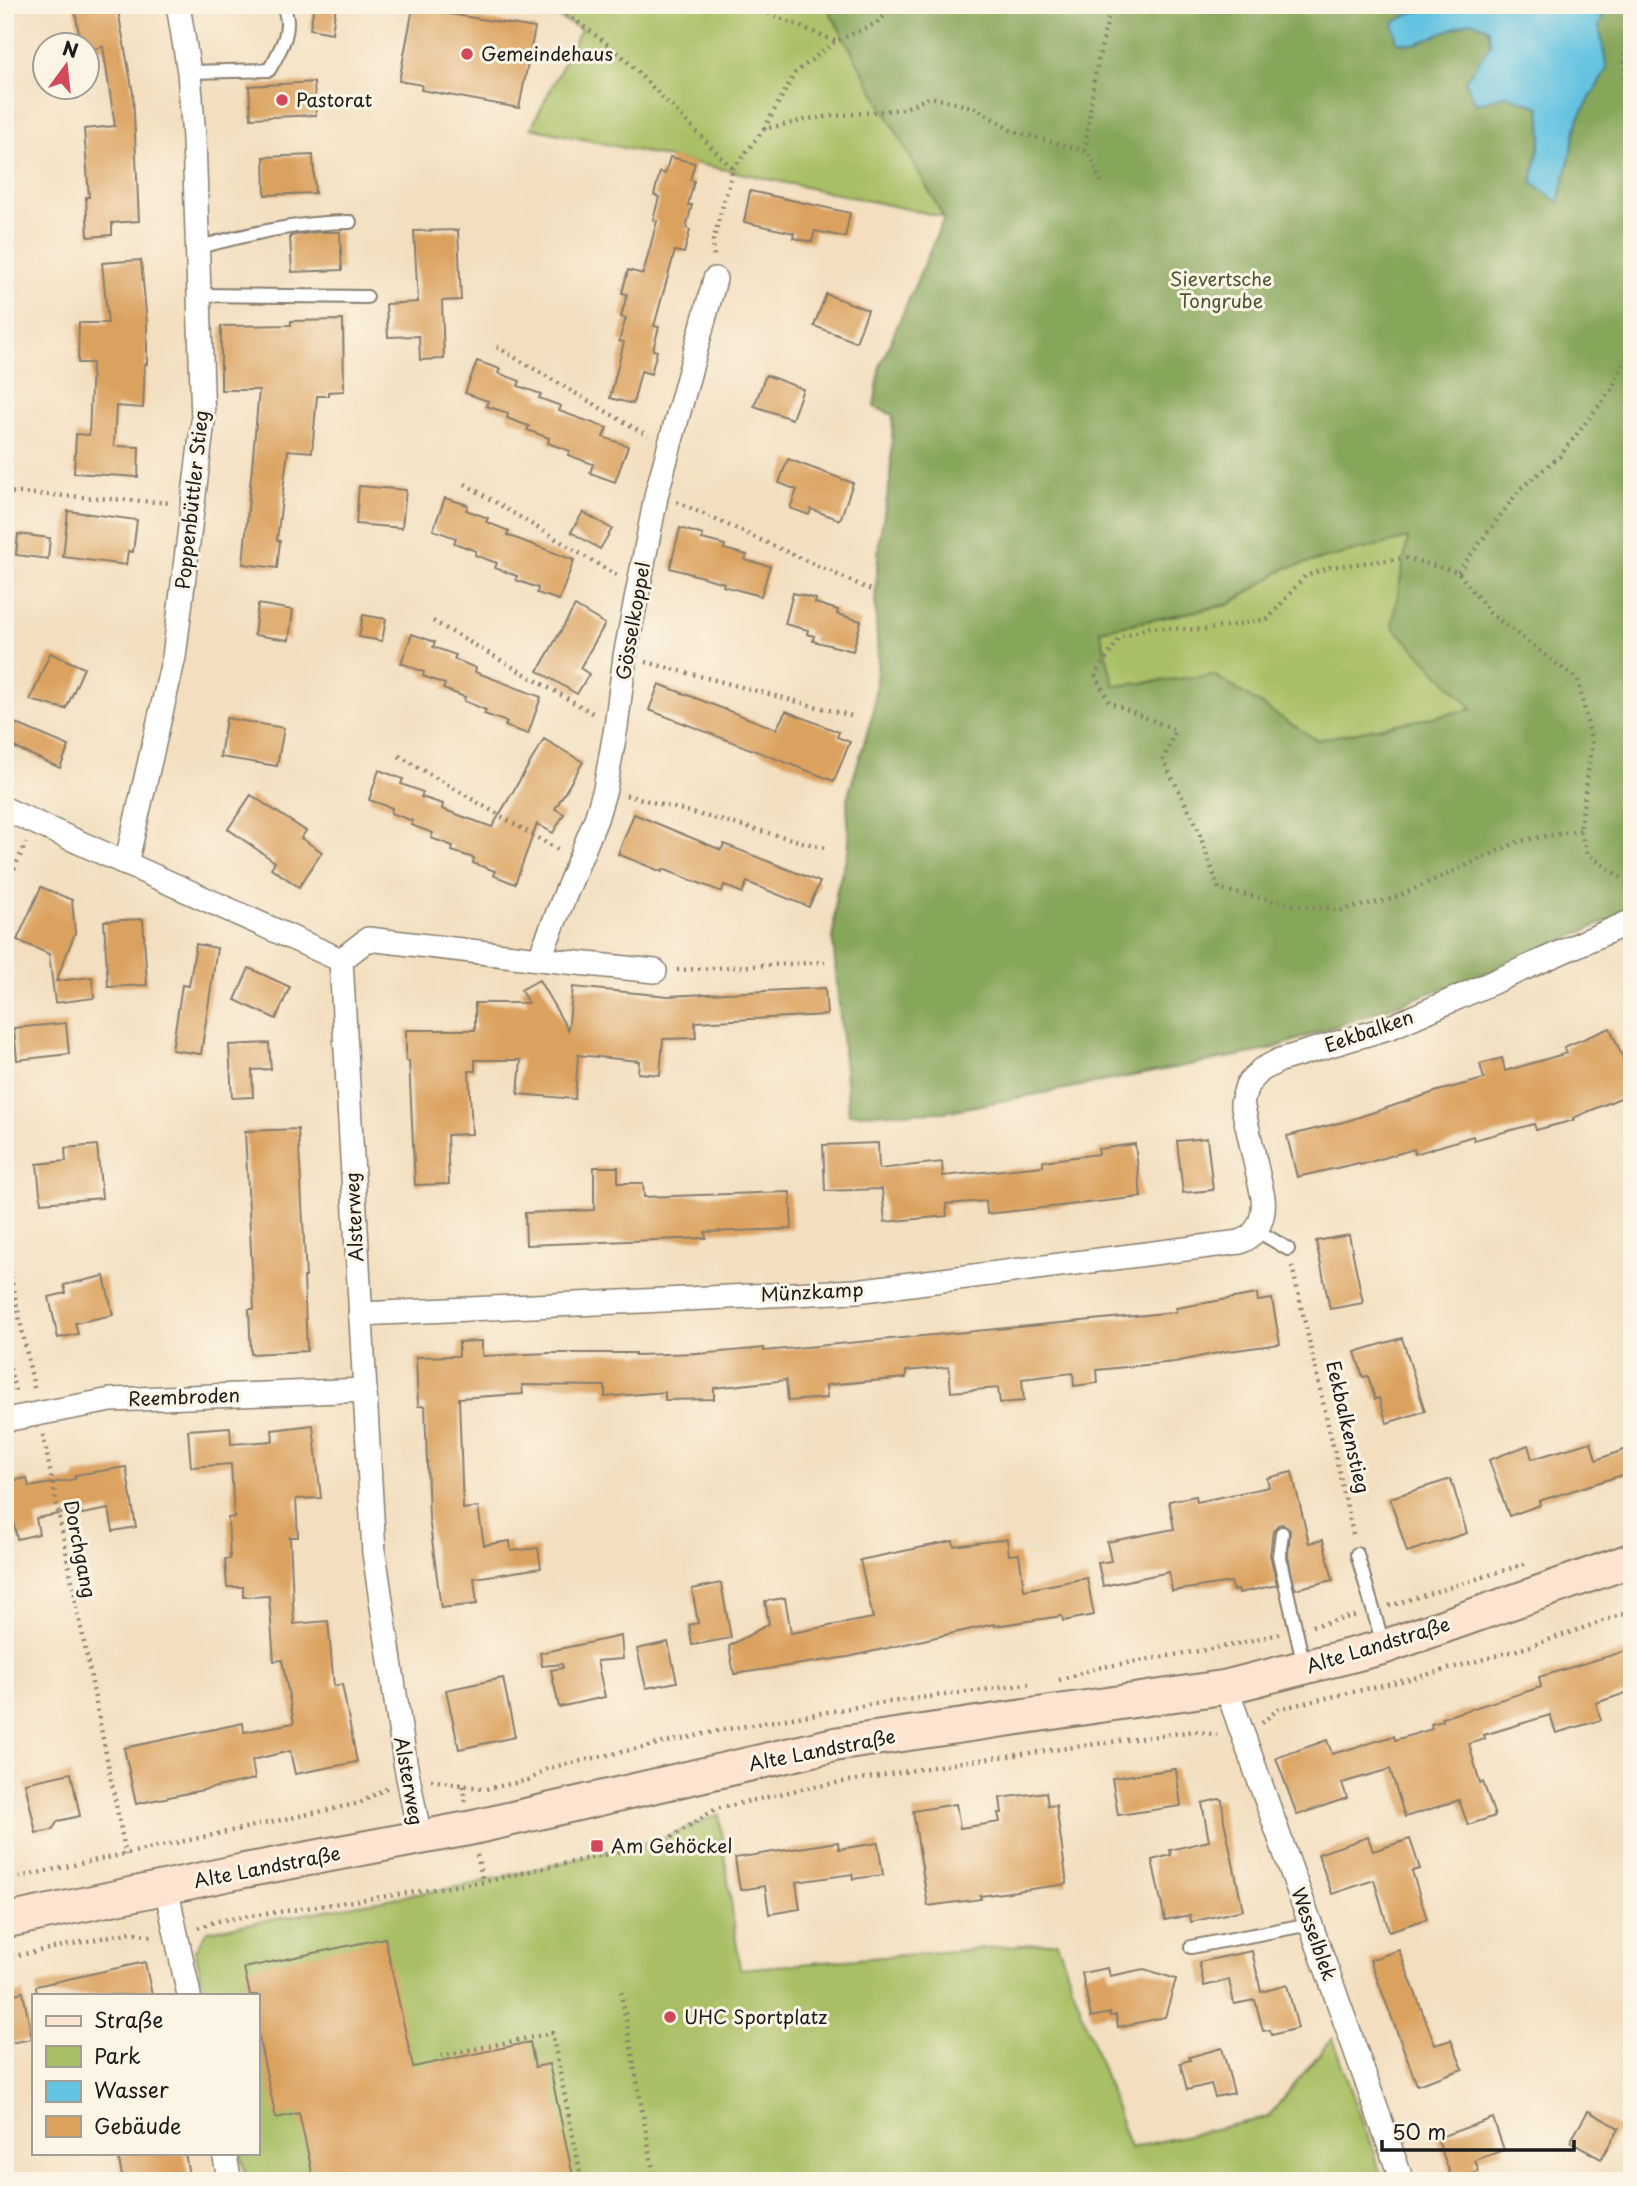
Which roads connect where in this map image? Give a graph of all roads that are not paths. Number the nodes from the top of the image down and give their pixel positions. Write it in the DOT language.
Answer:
graph roads {
  1 [pos="178,5"];
  2 [pos="282,5"];
  3 [pos="189,72"];
  4 [pos="350,222"];
  5 [pos="199,247"];
  6 [pos="715,279"];
  7 [pos="200,295"];
  8 [pos="367,297"];
  9 [pos="5,809"];
  10 [pos="126,864"];
  11 [pos="1632,921"];
  12 [pos="539,959"];
  13 [pos="341,960"];
  14 [pos="655,971"];
  15 [pos="1256,1230"];
  16 [pos="1288,1249"];
  17 [pos="359,1314"];
  18 [pos="365,1390"];
  19 [pos="22,1416"];
  20 [pos="1282,1533"];
  21 [pos="1357,1554"];
  22 [pos="1632,1560"];
  23 [pos="1384,1647"];
  24 [pos="1304,1667"];
  25 [pos="1226,1687"];
  26 [pos="420,1838"];
  27 [pos="166,1888"];
  28 [pos="5,1921"];
  29 [pos="1310,1924"];
  30 [pos="1191,1947"];
  31 [pos="189,1994"];
  32 [pos="224,2154"];
  33 [pos="230,2181"];
  34 [pos="1402,2181"];
  1 -- 3 [label="street, Poppenbüttler Stieg"];
  2 -- 3 [label="lane"];
  3 -- 5 [label="street, Poppenbüttler Stieg"];
  4 -- 5 [label="lane"];
  5 -- 7 [label="street, Poppenbüttler Stieg"];
  6 -- 12 [label="street, Gösselkoppel"];
  7 -- 8 [label="lane"];
  7 -- 10 [label="street, Poppenbüttler Stieg"];
  9 -- 10 [label="street"];
  10 -- 13 [label="street"];
  11 -- 15 [label="street, Eekbalken"];
  12 -- 13 [label="street"];
  12 -- 14 [label="street"];
  13 -- 17 [label="street, Alsterweg"];
  15 -- 16 [label="lane"];
  15 -- 17 [label="street, Münzkamp"];
  17 -- 18 [label="street, Alsterweg"];
  18 -- 19 [label="street, Reembroden"];
  18 -- 26 [label="street, Alsterweg"];
  20 -- 24 [label="lane"];
  21 -- 23 [label="lane"];
  22 -- 23 [label="main road, Alte Landstraße"];
  23 -- 24 [label="main road, Alte Landstraße"];
  24 -- 25 [label="main road, Alte Landstraße"];
  25 -- 26 [label="main road, Alte Landstraße"];
  25 -- 29 [label="street, Wesselblek"];
  26 -- 27 [label="main road, Alte Landstraße"];
  27 -- 28 [label="main road, Alte Landstraße"];
  27 -- 31 [label="street"];
  29 -- 30 [label="lane"];
  29 -- 34 [label="street, Wesselblek"];
  32 -- 33 [label="street"];
}
